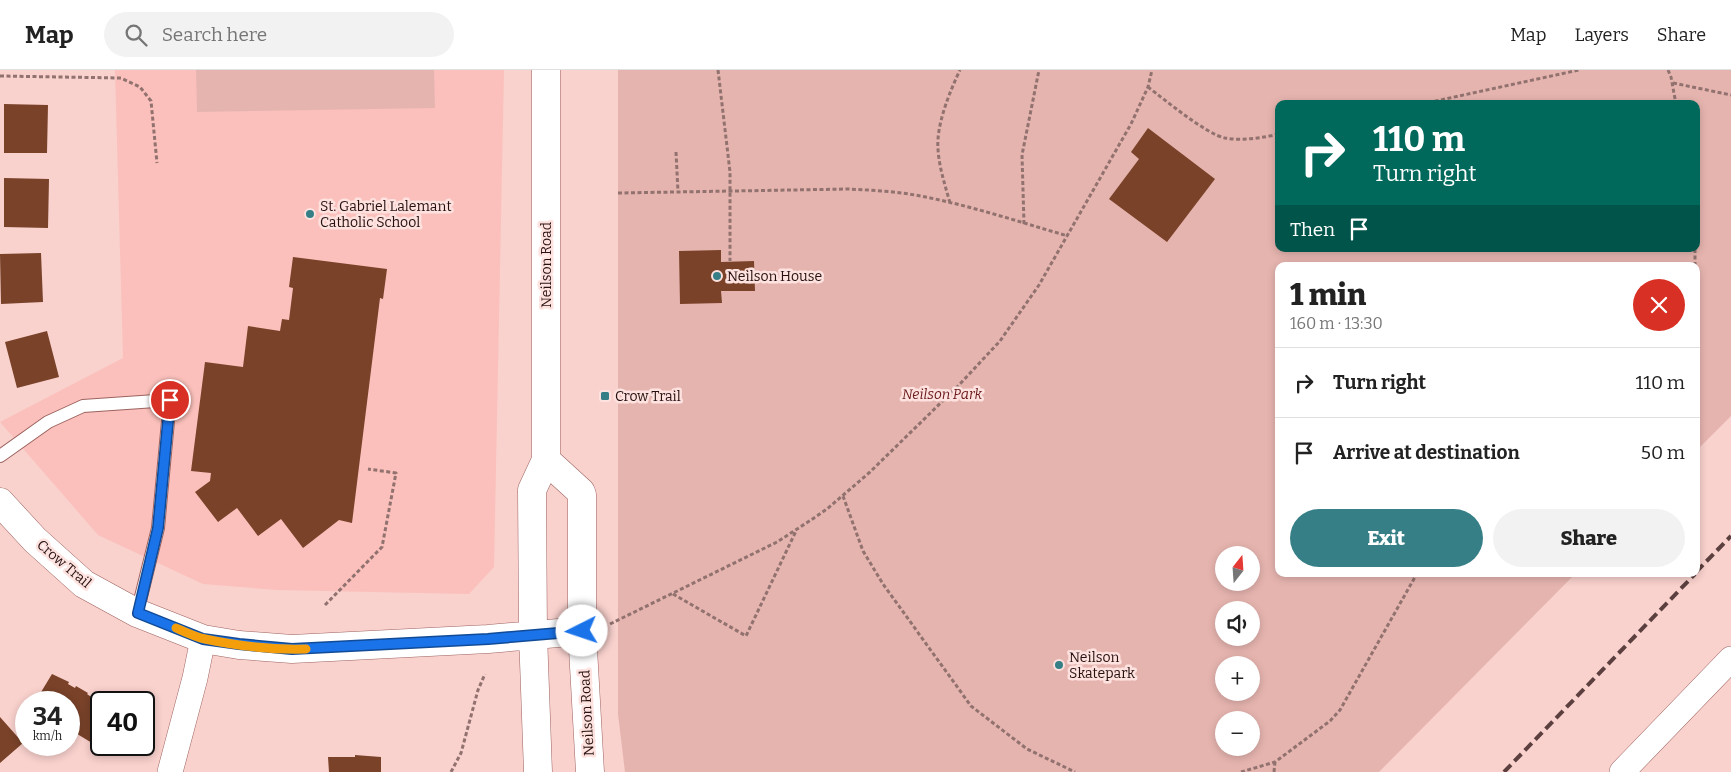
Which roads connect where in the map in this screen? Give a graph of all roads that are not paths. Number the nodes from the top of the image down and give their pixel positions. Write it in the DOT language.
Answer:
graph roads {
  1 [pos="546,70"];
  2 [pos="0,456"];
  3 [pos="546,460"];
  4 [pos="0,502"];
  5 [pos="138,613"];
  6 [pos="582,631"];
  7 [pos="532,634"];
  8 [pos="203,639"];
  9 [pos="1731,659"];
  10 [pos="170,772"];
  11 [pos="538,772"];
  12 [pos="590,772"];
  13 [pos="1622,772"];
  1 -- 3 [label="main road, Neilson Road"];
  2 -- 5 [label="lane"];
  3 -- 6 [label="main road, Neilson Road"];
  3 -- 7 [label="main road, Neilson Road"];
  4 -- 5 [label="main road, Crow Trail"];
  5 -- 8 [label="main road, Crow Trail"];
  6 -- 7 [label="main road, Crow Trail"];
  6 -- 12 [label="main road, Neilson Road"];
  7 -- 8 [label="main road, Crow Trail"];
  7 -- 11 [label="main road, Neilson Road"];
  8 -- 10 [label="street"];
  9 -- 13 [label="street"];
}
